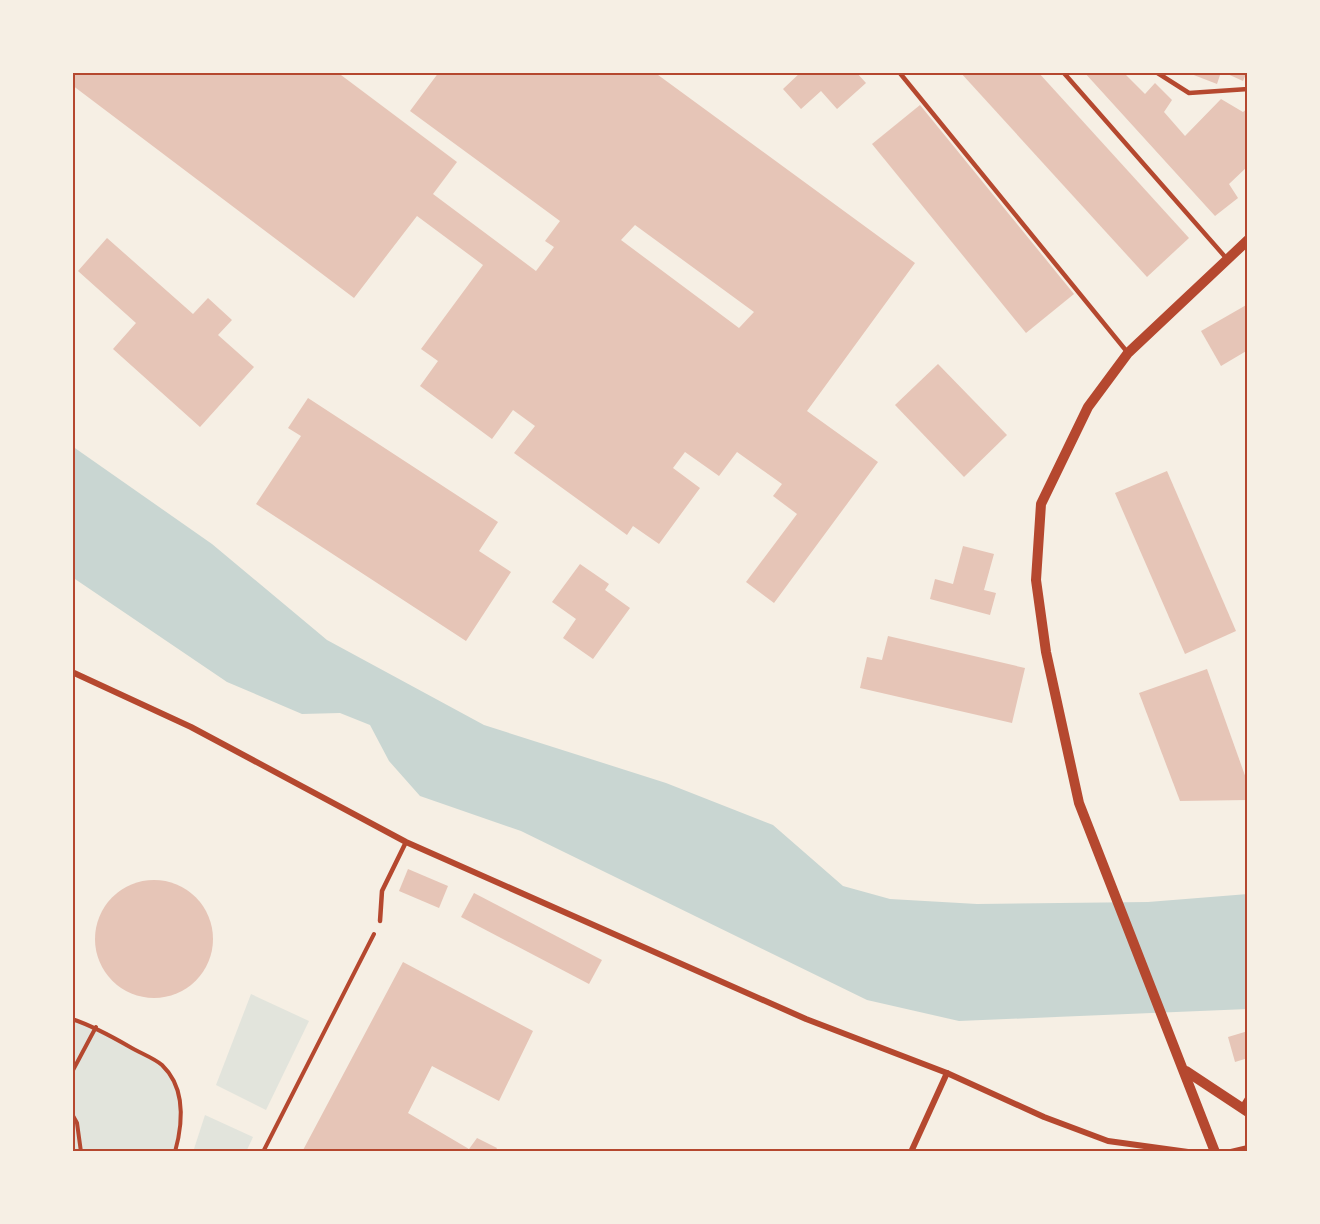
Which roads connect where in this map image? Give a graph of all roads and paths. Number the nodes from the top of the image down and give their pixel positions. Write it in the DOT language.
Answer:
graph roads {
  1 [pos="899,72"];
  2 [pos="1063,72"];
  3 [pos="1156,72"];
  4 [pos="1248,89"];
  5 [pos="1248,240"];
  6 [pos="1227,259"];
  7 [pos="1128,353"];
  8 [pos="72,672"];
  9 [pos="406,843"];
  10 [pos="380,921"];
  11 [pos="72,1019"];
  12 [pos="96,1027"];
  13 [pos="1185,1071"];
  14 [pos="72,1072"];
  15 [pos="947,1073"];
  16 [pos="1248,1096"];
  17 [pos="1245,1110"];
  18 [pos="72,1114"];
  19 [pos="1248,1148"];
  20 [pos="81,1152"];
  21 [pos="175,1152"];
  22 [pos="263,1152"];
  23 [pos="911,1152"];
  24 [pos="1188,1152"];
  25 [pos="1215,1152"];
  26 [pos="1232,1152"];
  1 -- 7 [label="lane"];
  2 -- 6 [label="lane"];
  3 -- 4 [label="lane"];
  5 -- 6 [label="street"];
  6 -- 7 [label="street"];
  7 -- 13 [label="street"];
  8 -- 9 [label="street"];
  9 -- 10 [label="lane"];
  9 -- 15 [label="street"];
  10 -- 22 [label="path"];
  11 -- 12 [label="path"];
  12 -- 14 [label="path"];
  12 -- 21 [label="path"];
  13 -- 17 [label="street"];
  13 -- 25 [label="street"];
  15 -- 23 [label="street"];
  15 -- 24 [label="street"];
  16 -- 17 [label="lane"];
  18 -- 20 [label="path"];
  19 -- 26 [label="street"];
}
